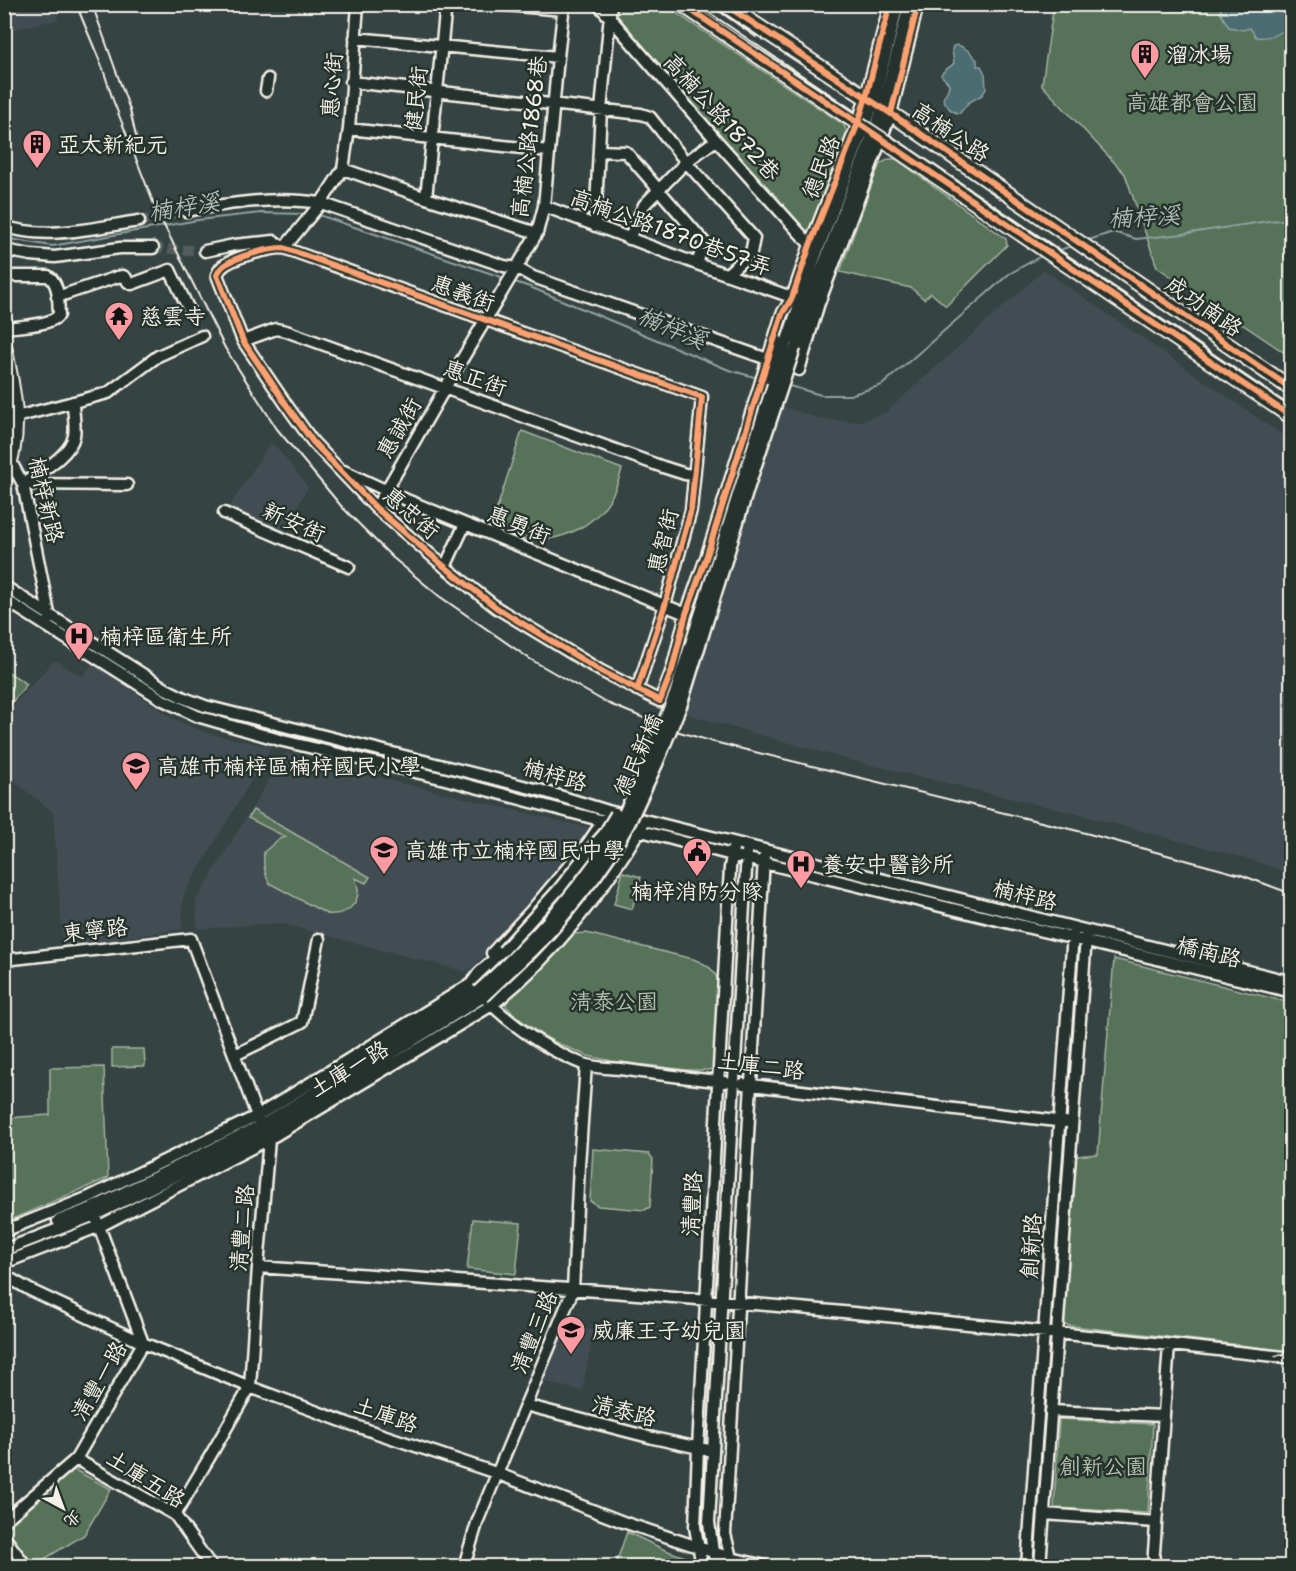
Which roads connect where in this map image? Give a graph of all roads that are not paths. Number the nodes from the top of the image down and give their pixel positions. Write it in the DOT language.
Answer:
graph roads {
  1 [pos="358,4"];
  2 [pos="446,4"];
  3 [pos="491,4"];
  4 [pos="598,4"];
  5 [pos="612,4"];
  6 [pos="682,4"];
  7 [pos="724,4"];
  8 [pos="890,4"];
  9 [pos="898,4"];
  10 [pos="909,4"];
  11 [pos="918,4"];
  12 [pos="564,8"];
  13 [pos="610,20"];
  14 [pos="355,38"];
  15 [pos="442,46"];
  16 [pos="558,57"];
  17 [pos="268,79"];
  18 [pos="351,82"];
  19 [pos="266,91"];
  20 [pos="437,92"];
  21 [pos="554,105"];
  22 [pos="879,105"];
  23 [pos="601,110"];
  24 [pos="349,129"];
  25 [pos="869,131"];
  26 [pos="432,138"];
  27 [pos="716,140"];
  28 [pos="549,150"];
  29 [pos="599,151"];
  30 [pos="686,162"];
  31 [pos="343,169"];
  32 [pos="659,188"];
  33 [pos="426,198"];
  34 [pos="321,203"];
  35 [pos="544,206"];
  36 [pos="186,211"];
  37 [pos="139,221"];
  38 [pos="4,226"];
  39 [pos="595,226"];
  40 [pos="537,233"];
  41 [pos="629,239"];
  42 [pos="153,248"];
  43 [pos="284,248"];
  44 [pos="4,250"];
  45 [pos="205,251"];
  46 [pos="823,252"];
  47 [pos="1095,253"];
  48 [pos="697,264"];
  49 [pos="517,268"];
  50 [pos="1072,268"];
  51 [pos="726,274"];
  52 [pos="14,276"];
  53 [pos="57,297"];
  54 [pos="801,302"];
  55 [pos="494,305"];
  56 [pos="189,310"];
  57 [pos="485,320"];
  58 [pos="4,328"];
  59 [pos="202,336"];
  60 [pos="243,341"];
  61 [pos="4,346"];
  62 [pos="790,346"];
  63 [pos="765,363"];
  64 [pos="445,388"];
  65 [pos="1292,388"];
  66 [pos="1292,395"];
  67 [pos="702,397"];
  68 [pos="73,402"];
  69 [pos="1287,414"];
  70 [pos="16,417"];
  71 [pos="8,460"];
  72 [pos="339,469"];
  73 [pos="694,475"];
  74 [pos="4,480"];
  75 [pos="23,484"];
  76 [pos="127,485"];
  77 [pos="386,490"];
  78 [pos="376,508"];
  79 [pos="224,513"];
  80 [pos="465,524"];
  81 [pos="348,567"];
  82 [pos="445,567"];
  83 [pos="4,586"];
  84 [pos="4,599"];
  85 [pos="665,605"];
  86 [pos="686,614"];
  87 [pos="50,615"];
  88 [pos="52,628"];
  89 [pos="637,690"];
  90 [pos="608,811"];
  91 [pos="645,820"];
  92 [pos="603,822"];
  93 [pos="639,831"];
  94 [pos="734,842"];
  95 [pos="748,846"];
  96 [pos="764,850"];
  97 [pos="732,855"];
  98 [pos="746,858"];
  99 [pos="763,863"];
  100 [pos="1073,933"];
  101 [pos="1086,936"];
  102 [pos="191,939"];
  103 [pos="319,939"];
  104 [pos="1119,944"];
  105 [pos="4,960"];
  106 [pos="1292,982"];
  107 [pos="477,991"];
  108 [pos="1292,992"];
  109 [pos="492,1005"];
  110 [pos="235,1055"];
  111 [pos="586,1065"];
  112 [pos="718,1081"];
  113 [pos="734,1082"];
  114 [pos="750,1084"];
  115 [pos="1059,1121"];
  116 [pos="1072,1123"];
  117 [pos="263,1128"];
  118 [pos="91,1207"];
  119 [pos="100,1226"];
  120 [pos="4,1231"];
  121 [pos="4,1242"];
  122 [pos="4,1250"];
  123 [pos="4,1263"];
  124 [pos="258,1267"];
  125 [pos="4,1275"];
  126 [pos="573,1290"];
  127 [pos="706,1301"];
  128 [pos="722,1302"];
  129 [pos="737,1303"];
  130 [pos="1044,1331"];
  131 [pos="1057,1332"];
  132 [pos="143,1344"];
  133 [pos="1169,1345"];
  134 [pos="1292,1358"];
  135 [pos="250,1387"];
  136 [pos="525,1405"];
  137 [pos="1051,1411"];
  138 [pos="1164,1416"];
  139 [pos="698,1448"];
  140 [pos="713,1451"];
  141 [pos="76,1460"];
  142 [pos="496,1473"];
  143 [pos="1044,1514"];
  144 [pos="175,1515"];
  145 [pos="4,1521"];
  146 [pos="1156,1522"];
  147 [pos="4,1537"];
  148 [pos="698,1548"];
  149 [pos="714,1552"];
  150 [pos="732,1562"];
  151 [pos="26,1566"];
  152 [pos="211,1566"];
  153 [pos="464,1566"];
  154 [pos="702,1566"];
  155 [pos="717,1566"];
  156 [pos="765,1566"];
  157 [pos="1027,1566"];
  158 [pos="1040,1566"];
  159 [pos="1153,1566"];
  1 -- 14 [label="street, 惠心街"];
  2 -- 15 [label="street, 健民街"];
  3 -- 12 [label="street"];
  4 -- 13 [label="street, 高楠公路1872巷"];
  5 -- 13 [label="street"];
  6 -- 25 [label="main road, 高楠公路"];
  7 -- 22 [label="main road, 高楠公路"];
  8 -- 22 [label="street, 德民路"];
  9 -- 22 [label="street, 德民路"];
  10 -- 22 [label="street, 德民路"];
  11 -- 22 [label="street, 德民路"];
  12 -- 16 [label="street, 高楠公路1868巷"];
  13 -- 23 [label="street"];
  13 -- 27 [label="street, 高楠公路1872巷"];
  14 -- 15 [label="street"];
  14 -- 18 [label="street, 惠心街"];
  15 -- 16 [label="street"];
  15 -- 20 [label="street, 健民街"];
  16 -- 21 [label="street, 高楠公路1868巷"];
  17 -- 19 [label="street"];
  18 -- 20 [label="street"];
  18 -- 24 [label="street, 惠心街"];
  20 -- 21 [label="street"];
  20 -- 26 [label="street, 健民街"];
  21 -- 23 [label="street"];
  21 -- 28 [label="street, 高楠公路1868巷"];
  22 -- 25 [label="street, 德民路"];
  22 -- 25 [label="street, 德民路"];
  22 -- 47 [label="main road, 高楠公路"];
  23 -- 29 [label="street"];
  23 -- 30 [label="street"];
  24 -- 26 [label="street"];
  24 -- 31 [label="street, 惠心街"];
  25 -- 46 [label="street, 德民路"];
  25 -- 46 [label="street, 德民路"];
  25 -- 50 [label="main road, 高楠公路"];
  26 -- 28 [label="street"];
  26 -- 33 [label="street, 健民街"];
  27 -- 30 [label="street"];
  27 -- 46 [label="street, 高楠公路1872巷"];
  28 -- 35 [label="street, 高楠公路1868巷"];
  29 -- 32 [label="street"];
  29 -- 39 [label="street"];
  30 -- 32 [label="street"];
  30 -- 51 [label="street"];
  31 -- 33 [label="street"];
  31 -- 34 [label="street"];
  32 -- 41 [label="street"];
  32 -- 48 [label="street"];
  33 -- 40 [label="street"];
  34 -- 36 [label="street"];
  34 -- 43 [label="street"];
  34 -- 49 [label="street"];
  35 -- 39 [label="street, 高楠公路1870巷57弄"];
  35 -- 40 [label="street, 高楠公路1868巷"];
  37 -- 38 [label="street"];
  39 -- 41 [label="street, 高楠公路1870巷57弄"];
  40 -- 49 [label="street, 高楠公路1868巷"];
  41 -- 48 [label="street, 高楠公路1870巷57弄"];
  42 -- 44 [label="street"];
  43 -- 45 [label="street, 惠義街"];
  43 -- 57 [label="street, 惠義街"];
  43 -- 60 [label="street, 惠忠街"];
  46 -- 54 [label="street, 德民路"];
  46 -- 54 [label="street, 德民路"];
  47 -- 65 [label="main road, 成功南路"];
  48 -- 51 [label="street, 高楠公路1870巷57弄"];
  49 -- 55 [label="street, 高楠公路1868巷"];
  49 -- 63 [label="street"];
  50 -- 69 [label="main road, 成功南路"];
  51 -- 54 [label="street, 高楠公路1870巷57弄"];
  52 -- 53 [label="street"];
  53 -- 56 [label="street"];
  53 -- 58 [label="street"];
  54 -- 62 [label="street"];
  54 -- 62 [label="street, 德民路"];
  54 -- 63 [label="street"];
  54 -- 63 [label="street"];
  55 -- 57 [label="street, 惠誠街"];
  57 -- 64 [label="street, 惠誠街"];
  57 -- 67 [label="street, 惠義街"];
  59 -- 68 [label="street"];
  60 -- 64 [label="street, 惠正街"];
  60 -- 72 [label="street, 惠忠街"];
  61 -- 70 [label="main road, 楠梓新路"];
  62 -- 107 [label="street, bridge"];
  62 -- 107 [label="street, 德民新橋, bridge"];
  62 -- 109 [label="street"];
  63 -- 86 [label="street"];
  64 -- 73 [label="street, 惠正街"];
  64 -- 77 [label="street, 惠誠街"];
  66 -- 69 [label="main road"];
  67 -- 73 [label="street, 惠智街"];
  68 -- 70 [label="street"];
  68 -- 75 [label="street"];
  70 -- 71 [label="main road, 楠梓新路"];
  71 -- 74 [label="main road"];
  71 -- 75 [label="street, 楠梓新路"];
  72 -- 77 [label="street, 惠勇街"];
  72 -- 78 [label="street, 惠忠街"];
  73 -- 85 [label="street, 惠智街"];
  75 -- 76 [label="street"];
  75 -- 87 [label="street, 楠梓新路"];
  77 -- 78 [label="street, 惠誠街"];
  77 -- 80 [label="street, 惠勇街"];
  78 -- 82 [label="street, 惠忠街"];
  79 -- 81 [label="street, 新安街"];
  80 -- 82 [label="street"];
  80 -- 85 [label="street, 惠勇街"];
  82 -- 89 [label="street, 惠忠街"];
  83 -- 87 [label="street, 楠梓路"];
  84 -- 88 [label="street, 楠梓路"];
  85 -- 86 [label="street, 惠勇街"];
  85 -- 89 [label="street, 惠智街"];
  86 -- 89 [label="street, 惠忠街"];
  87 -- 88 [label="street, 楠梓新路"];
  87 -- 90 [label="street, 楠梓路"];
  88 -- 92 [label="street, 楠梓路"];
  90 -- 91 [label="street, 楠梓路"];
  90 -- 92 [label="street, 土庫一路"];
  91 -- 93 [label="street, 土庫一路"];
  91 -- 94 [label="street, 楠梓路"];
  92 -- 93 [label="street, 楠梓路"];
  92 -- 107 [label="street, 土庫一路"];
  93 -- 97 [label="street, 楠梓路"];
  93 -- 109 [label="street, 土庫一路"];
  94 -- 95 [label="street, 楠梓路"];
  94 -- 97 [label="street, 清豐路"];
  95 -- 96 [label="street, 楠梓路"];
  95 -- 98 [label="street, 清豐路"];
  96 -- 99 [label="street"];
  96 -- 100 [label="street, 楠梓路"];
  97 -- 98 [label="street, 楠梓路"];
  97 -- 112 [label="street, 清豐路"];
  98 -- 99 [label="street, 楠梓路"];
  98 -- 113 [label="street, 清豐路"];
  99 -- 100 [label="street, 楠梓路"];
  99 -- 114 [label="street"];
  100 -- 101 [label="street, 楠梓路"];
  100 -- 115 [label="street, 創新路"];
  101 -- 104 [label="street, 楠梓路"];
  101 -- 116 [label="street, 創新路"];
  102 -- 105 [label="street, 東寧路"];
  102 -- 110 [label="street, 清豐二路"];
  103 -- 110 [label="street"];
  104 -- 106 [label="street, 橋南路"];
  104 -- 108 [label="street, 橋南路"];
  107 -- 109 [label="street, 土庫二路"];
  107 -- 117 [label="street, 土庫一路"];
  107 -- 117 [label="street, 土庫一路"];
  109 -- 111 [label="street, 土庫二路"];
  109 -- 117 [label="street, 土庫一路"];
  110 -- 117 [label="street, 清豐二路"];
  111 -- 112 [label="street, 土庫二路"];
  111 -- 126 [label="street, 清豐三路"];
  112 -- 113 [label="street, 土庫二路"];
  112 -- 127 [label="street, 清豐路"];
  113 -- 114 [label="street, 土庫二路"];
  113 -- 128 [label="street, 清豐路"];
  114 -- 115 [label="street, 土庫二路"];
  114 -- 129 [label="street"];
  115 -- 116 [label="street, 土庫二路"];
  115 -- 130 [label="street, 創新路"];
  116 -- 131 [label="street, 創新路"];
  117 -- 118 [label="street, 土庫一路"];
  117 -- 119 [label="street, 土庫一路"];
  117 -- 124 [label="street, 清豐二路"];
  118 -- 119 [label="street, 清豐一路"];
  118 -- 120 [label="street, 土庫一路"];
  118 -- 121 [label="street, 土庫一路"];
  118 -- 122 [label="street, 土庫一路"];
  119 -- 123 [label="street, 土庫一路"];
  119 -- 132 [label="street, 清豐一路"];
  124 -- 126 [label="street"];
  124 -- 135 [label="street, 清豐二路"];
  125 -- 132 [label="street, 土庫路"];
  126 -- 127 [label="street"];
  126 -- 136 [label="street, 清豐三路"];
  127 -- 128 [label="street"];
  127 -- 139 [label="street, 清豐路"];
  128 -- 129 [label="street"];
  128 -- 140 [label="street, 清豐路"];
  129 -- 130 [label="street"];
  129 -- 150 [label="street"];
  130 -- 131 [label="street"];
  130 -- 157 [label="street, 創新路"];
  131 -- 133 [label="street"];
  131 -- 137 [label="street, 創新路"];
  132 -- 135 [label="street, 土庫路"];
  132 -- 141 [label="street, 清豐一路"];
  133 -- 134 [label="street"];
  133 -- 138 [label="street"];
  135 -- 142 [label="street, 土庫路"];
  135 -- 144 [label="street, 清豐二路"];
  136 -- 139 [label="street, 清泰路"];
  136 -- 142 [label="street, 清豐三路"];
  137 -- 138 [label="street"];
  137 -- 143 [label="street, 創新路"];
  138 -- 146 [label="street"];
  139 -- 140 [label="street, 清泰路"];
  139 -- 148 [label="street, 清豐路"];
  140 -- 149 [label="street, 清豐路"];
  141 -- 144 [label="street, 土庫五路"];
  141 -- 145 [label="street, 清豐一路"];
  142 -- 148 [label="street, 土庫路"];
  142 -- 153 [label="street, 清豐三路"];
  143 -- 146 [label="street"];
  143 -- 158 [label="street, 創新路"];
  144 -- 152 [label="street, 土庫五路"];
  146 -- 159 [label="street"];
  147 -- 151 [label="street"];
  148 -- 149 [label="street, 土庫路"];
  148 -- 154 [label="street, 清豐路"];
  149 -- 150 [label="street, 土庫路"];
  149 -- 155 [label="street, 清豐路"];
  150 -- 156 [label="street, 土庫路"];
}
